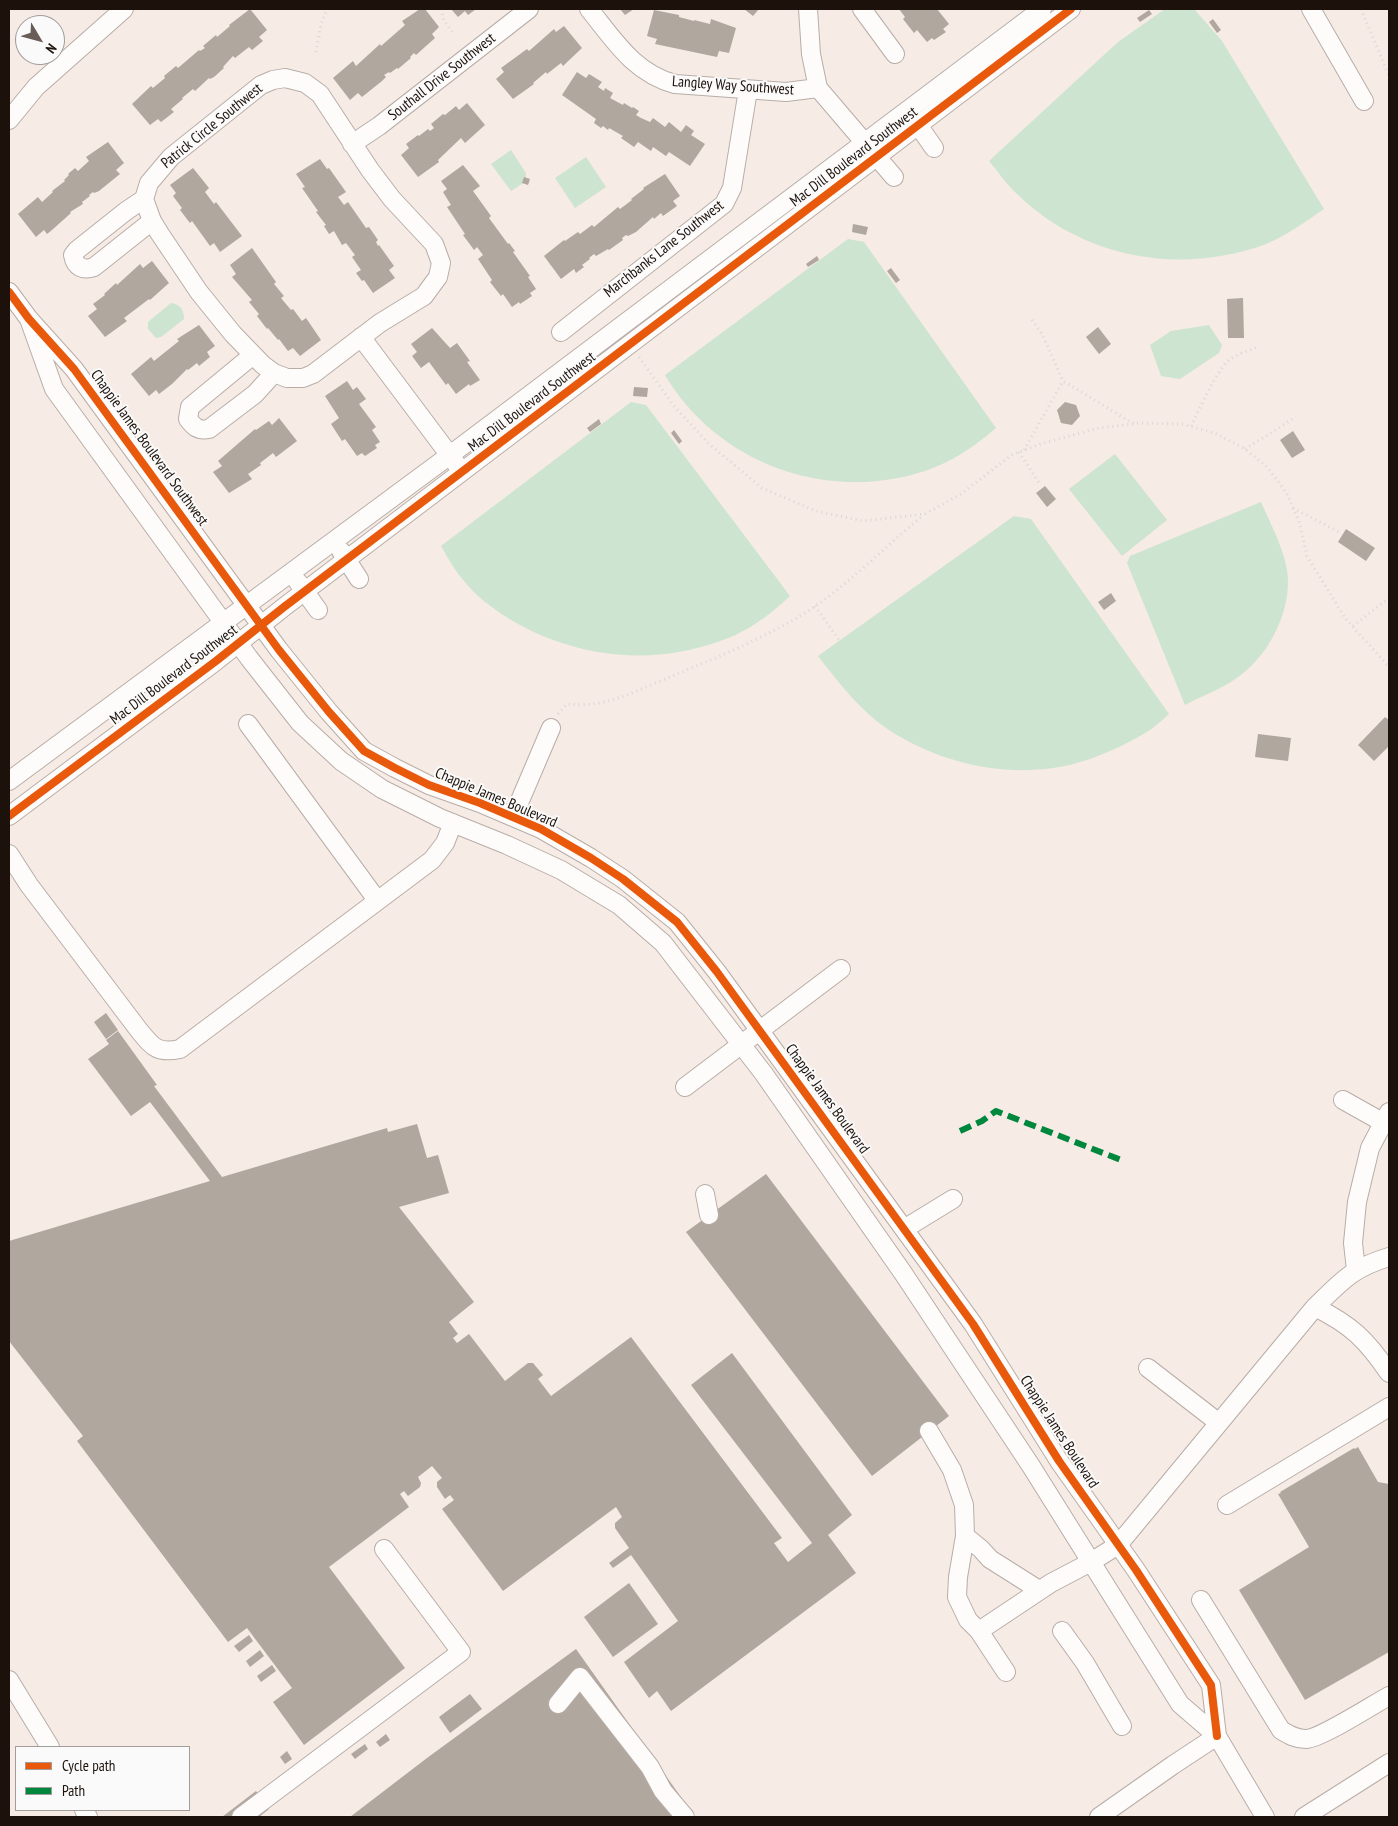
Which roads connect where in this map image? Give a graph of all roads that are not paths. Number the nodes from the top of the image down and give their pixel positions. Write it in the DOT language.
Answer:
graph roads {
  1 [pos="124,9"];
  2 [pos="529,9"];
  3 [pos="589,9"];
  4 [pos="808,9"];
  5 [pos="862,9"];
  6 [pos="1042,9"];
  7 [pos="1071,9"];
  8 [pos="1311,9"];
  9 [pos="895,54"];
  10 [pos="818,88"];
  11 [pos="748,90"];
  12 [pos="1364,101"];
  13 [pos="9,120"];
  14 [pos="918,126"];
  15 [pos="864,142"];
  16 [pos="352,144"];
  17 [pos="934,148"];
  18 [pos="876,157"];
  19 [pos="894,177"];
  20 [pos="144,199"];
  21 [pos="152,221"];
  22 [pos="9,292"];
  23 [pos="29,319"];
  24 [pos="561,332"];
  25 [pos="361,337"];
  26 [pos="253,355"];
  27 [pos="274,373"];
  28 [pos="450,454"];
  29 [pos="462,472"];
  30 [pos="334,540"];
  31 [pos="347,560"];
  32 [pos="291,572"];
  33 [pos="359,579"];
  34 [pos="304,592"];
  35 [pos="247,604"];
  36 [pos="318,610"];
  37 [pos="224,622"];
  38 [pos="262,625"];
  39 [pos="240,643"];
  40 [pos="248,724"];
  41 [pos="551,728"];
  42 [pos="9,781"];
  43 [pos="9,816"];
  44 [pos="514,817"];
  45 [pos="453,823"];
  46 [pos="9,854"];
  47 [pos="377,900"];
  48 [pos="840,969"];
  49 [pos="760,1031"];
  50 [pos="742,1045"];
  51 [pos="686,1087"];
  52 [pos="1343,1100"];
  53 [pos="1386,1118"];
  54 [pos="705,1194"];
  55 [pos="953,1199"];
  56 [pos="709,1215"];
  57 [pos="904,1229"];
  58 [pos="1389,1257"];
  59 [pos="1356,1270"];
  60 [pos="1315,1307"];
  61 [pos="1148,1368"];
  62 [pos="1389,1373"];
  63 [pos="1389,1407"];
  64 [pos="1219,1422"];
  65 [pos="929,1431"];
  66 [pos="1227,1505"];
  67 [pos="965,1536"];
  68 [pos="1118,1545"];
  69 [pos="384,1549"];
  70 [pos="1091,1562"];
  71 [pos="1039,1590"];
  72 [pos="1201,1600"];
  73 [pos="979,1630"];
  74 [pos="1062,1631"];
  75 [pos="1006,1672"];
  76 [pos="9,1680"];
  77 [pos="1389,1696"];
  78 [pos="558,1704"];
  79 [pos="1122,1726"];
  80 [pos="1217,1736"];
  81 [pos="49,1746"];
  82 [pos="1389,1763"];
  83 [pos="242,1817"];
  84 [pos="685,1817"];
  85 [pos="1099,1817"];
  86 [pos="1265,1817"];
  87 [pos="1304,1817"];
  1 -- 13 [label="street"];
  2 -- 16 [label="street, Southall Drive Southwest"];
  3 -- 11 [label="street, Langley Way Southwest"];
  4 -- 10 [label="street"];
  5 -- 9 [label="street"];
  6 -- 15 [label="street, Mac Dill Boulevard Southwest"];
  7 -- 14 [label="street, Mac Dill Boulevard Southwest"];
  8 -- 12 [label="street"];
  10 -- 11 [label="street, Langley Way Southwest"];
  10 -- 15 [label="street"];
  11 -- 24 [label="street, Marchbanks Lane Southwest"];
  14 -- 17 [label="street"];
  14 -- 18 [label="street, Mac Dill Boulevard Southwest"];
  15 -- 18 [label="street"];
  15 -- 28 [label="street, Mac Dill Boulevard Southwest"];
  16 -- 20 [label="street, Patrick Circle Southwest"];
  16 -- 25 [label="street, Patrick Circle Southwest"];
  18 -- 19 [label="street"];
  18 -- 29 [label="street, Mac Dill Boulevard Southwest"];
  20 -- 21 [label="street, Patrick Circle Southwest"];
  20 -- 21 [label="street"];
  21 -- 26 [label="street, Patrick Circle Southwest"];
  22 -- 23 [label="street, Chappie James Boulevard Southwest"];
  23 -- 35 [label="street, Chappie James Boulevard Southwest"];
  23 -- 37 [label="street, Chappie James Boulevard Southwest"];
  25 -- 27 [label="street, Patrick Circle Southwest"];
  25 -- 28 [label="street"];
  26 -- 27 [label="street, Patrick Circle Southwest"];
  26 -- 27 [label="street"];
  28 -- 29 [label="street"];
  28 -- 30 [label="street, Mac Dill Boulevard Southwest"];
  29 -- 31 [label="street, Mac Dill Boulevard Southwest"];
  30 -- 31 [label="street"];
  30 -- 32 [label="street, Mac Dill Boulevard Southwest"];
  31 -- 33 [label="street"];
  31 -- 34 [label="street, Mac Dill Boulevard Southwest"];
  32 -- 34 [label="street"];
  32 -- 35 [label="street, Mac Dill Boulevard Southwest"];
  34 -- 36 [label="street"];
  34 -- 38 [label="street, Mac Dill Boulevard Southwest"];
  35 -- 37 [label="street, Mac Dill Boulevard Southwest"];
  35 -- 38 [label="street, Chappie James Boulevard Southwest"];
  37 -- 39 [label="street, Chappie James Boulevard Southwest"];
  37 -- 42 [label="street, Mac Dill Boulevard Southwest"];
  38 -- 39 [label="street, Mac Dill Boulevard Southwest"];
  38 -- 44 [label="street, Chappie James Boulevard"];
  39 -- 43 [label="street, Mac Dill Boulevard Southwest"];
  39 -- 45 [label="street"];
  40 -- 47 [label="street"];
  41 -- 44 [label="street"];
  44 -- 49 [label="street, Chappie James Boulevard"];
  45 -- 47 [label="street"];
  45 -- 50 [label="street"];
  46 -- 47 [label="street"];
  48 -- 49 [label="street"];
  49 -- 50 [label="street"];
  49 -- 57 [label="street, Chappie James Boulevard"];
  50 -- 51 [label="street"];
  50 -- 70 [label="street"];
  52 -- 53 [label="street"];
  53 -- 59 [label="street"];
  54 -- 56 [label="street"];
  55 -- 57 [label="street"];
  57 -- 68 [label="street, Chappie James Boulevard"];
  58 -- 59 [label="street"];
  59 -- 60 [label="street"];
  60 -- 62 [label="street"];
  60 -- 64 [label="street"];
  61 -- 64 [label="street"];
  63 -- 66 [label="street"];
  64 -- 68 [label="street"];
  65 -- 67 [label="street"];
  67 -- 71 [label="street"];
  67 -- 73 [label="street"];
  68 -- 70 [label="street"];
  68 -- 80 [label="street, Chappie James Boulevard"];
  69 -- 83 [label="street"];
  70 -- 71 [label="street"];
  70 -- 80 [label="street"];
  71 -- 73 [label="street"];
  72 -- 77 [label="street"];
  73 -- 75 [label="street"];
  74 -- 79 [label="street"];
  76 -- 81 [label="street"];
  78 -- 84 [label="street"];
  80 -- 85 [label="street"];
  80 -- 86 [label="street"];
  82 -- 87 [label="street"];
}
